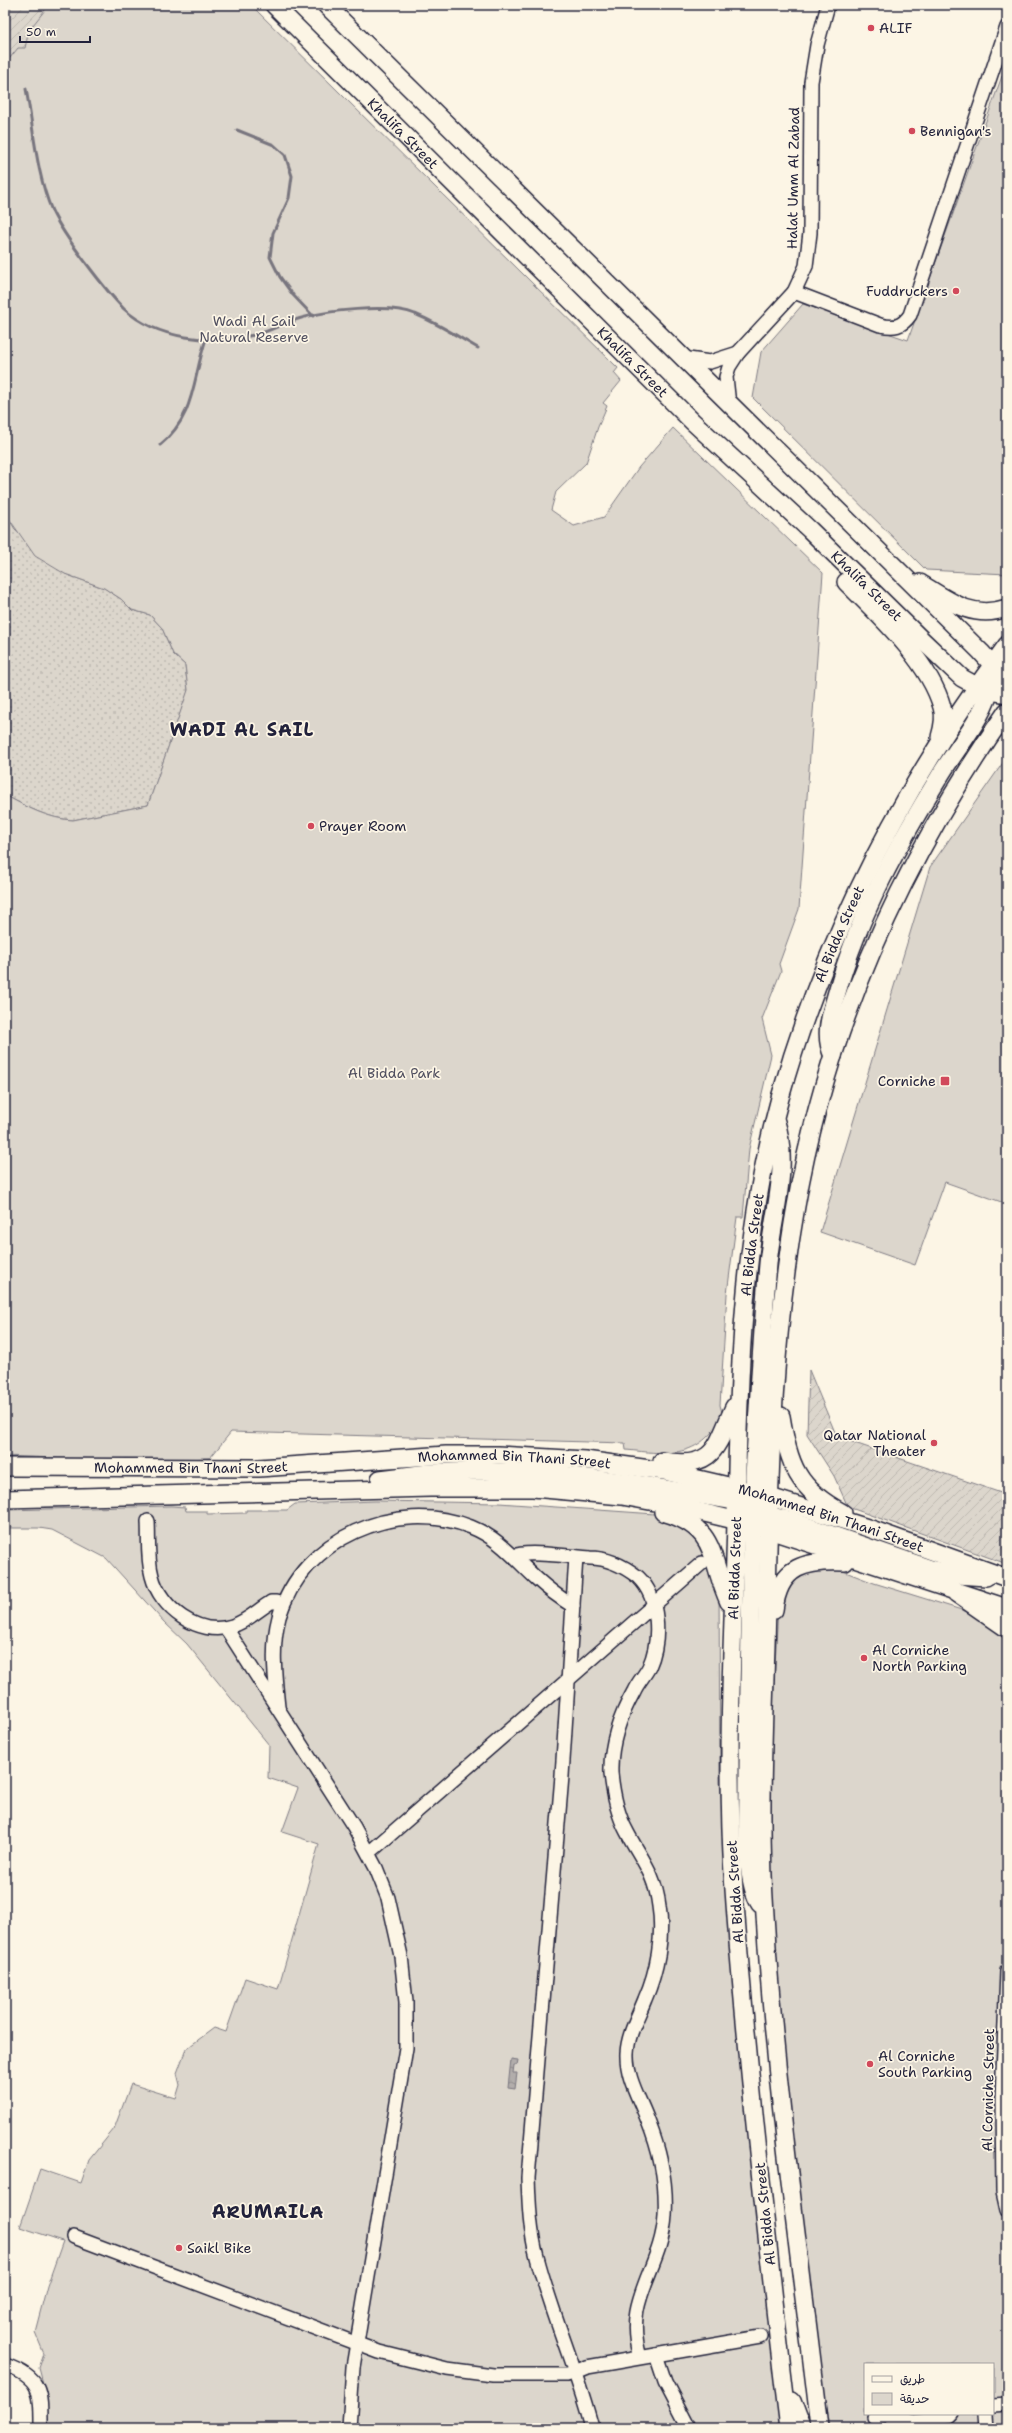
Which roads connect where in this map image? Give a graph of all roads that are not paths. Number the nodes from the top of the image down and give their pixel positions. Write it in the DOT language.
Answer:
graph roads {
  1 [pos="274,5"];
  2 [pos="326,5"];
  3 [pos="828,5"];
  4 [pos="1007,27"];
  5 [pos="794,292"];
  6 [pos="738,353"];
  7 [pos="682,358"];
  8 [pos="729,405"];
  9 [pos="810,530"];
  10 [pos="900,573"];
  11 [pos="1007,608"];
  12 [pos="1007,645"];
  13 [pos="993,666"];
  14 [pos="1007,682"];
  15 [pos="983,689"];
  16 [pos="1007,694"];
  17 [pos="1007,711"];
  18 [pos="939,746"];
  19 [pos="833,1056"];
  20 [pos="775,1119"];
  21 [pos="776,1387"];
  22 [pos="740,1397"];
  23 [pos="621,1464"];
  24 [pos="5,1467"];
  25 [pos="339,1489"];
  26 [pos="622,1496"];
  27 [pos="5,1499"];
  28 [pos="752,1508"];
  29 [pos="148,1521"];
  30 [pos="871,1529"];
  31 [pos="514,1556"];
  32 [pos="576,1557"];
  33 [pos="863,1562"];
  34 [pos="702,1563"];
  35 [pos="1003,1577"];
  36 [pos="950,1591"];
  37 [pos="979,1600"];
  38 [pos="283,1605"];
  39 [pos="654,1605"];
  40 [pos="573,1606"];
  41 [pos="732,1608"];
  42 [pos="1007,1608"];
  43 [pos="1007,1619"];
  44 [pos="226,1628"];
  45 [pos="1007,1631"];
  46 [pos="765,1669"];
  47 [pos="568,1680"];
  48 [pos="278,1709"];
  49 [pos="369,1853"];
  50 [pos="764,1910"];
  51 [pos="1007,1971"];
  52 [pos="1007,2210"];
  53 [pos="74,2237"];
  54 [pos="760,2338"];
  55 [pos="356,2344"];
  56 [pos="656,2354"];
  57 [pos="640,2357"];
  58 [pos="5,2365"];
  59 [pos="576,2373"];
  60 [pos="784,2385"];
  61 [pos="1007,2404"];
  62 [pos="994,2405"];
  63 [pos="952,2415"];
  64 [pos="986,2415"];
  65 [pos="939,2416"];
  66 [pos="875,2418"];
  67 [pos="919,2419"];
  68 [pos="894,2422"];
  69 [pos="42,2428"];
  70 [pos="349,2428"];
  71 [pos="592,2428"];
  72 [pos="689,2428"];
  73 [pos="789,2428"];
  74 [pos="802,2428"];
  75 [pos="820,2428"];
  76 [pos="987,2428"];
  1 -- 9 [label="main road, Khalifa Street"];
  2 -- 7 [label="main road"];
  3 -- 5 [label="street, Halat Umm Al Zabad"];
  4 -- 5 [label="street"];
  5 -- 6 [label="street, Halat Umm Al Zabad"];
  6 -- 7 [label="street, Halat Umm Al Zabad"];
  6 -- 8 [label="street, Halat Umm Al Zabad"];
  7 -- 8 [label="main road"];
  8 -- 10 [label="main road"];
  9 -- 15 [label="main road, Khalifa Street"];
  9 -- 18 [label="main road"];
  10 -- 11 [label="main road"];
  10 -- 13 [label="main road"];
  12 -- 13 [label="main road"];
  13 -- 14 [label="main road"];
  13 -- 15 [label="main road"];
  15 -- 16 [label="main road, Khalifa Street"];
  15 -- 18 [label="main road, Al Bidda Street"];
  15 -- 19 [label="main road"];
  17 -- 19 [label="main road, Al Bidda Street"];
  18 -- 20 [label="main road, Al Bidda Street"];
  19 -- 21 [label="main road, Al Bidda Street"];
  20 -- 22 [label="main road, Al Bidda Street"];
  20 -- 28 [label="main road"];
  21 -- 28 [label="main road, Al Bidda Street"];
  21 -- 30 [label="main road"];
  22 -- 23 [label="main road"];
  22 -- 28 [label="main road, Al Bidda Street"];
  23 -- 24 [label="main road, Mohammed Bin Thani Street"];
  23 -- 28 [label="main road, Mohammed Bin Thani Street"];
  25 -- 26 [label="main road, Mohammed Bin Thani Street"];
  25 -- 27 [label="main road, Mohammed Bin Thani Street"];
  25 -- 28 [label="main road"];
  26 -- 28 [label="main road, Mohammed Bin Thani Street"];
  26 -- 41 [label="main road"];
  28 -- 30 [label="main road, Mohammed Bin Thani Street"];
  28 -- 33 [label="main road, Mohammed Bin Thani Street"];
  28 -- 35 [label="main road"];
  28 -- 41 [label="main road, Al Bidda Street"];
  28 -- 46 [label="main road, Al Bidda Street"];
  28 -- 50 [label="main road"];
  29 -- 44 [label="street"];
  30 -- 35 [label="main road, Mohammed Bin Thani Street"];
  31 -- 32 [label="street"];
  31 -- 38 [label="street"];
  31 -- 40 [label="street"];
  32 -- 39 [label="street"];
  32 -- 40 [label="street"];
  33 -- 36 [label="main road, Mohammed Bin Thani Street"];
  33 -- 46 [label="main road"];
  34 -- 39 [label="street"];
  36 -- 37 [label="main road, Mohammed Bin Thani Street"];
  36 -- 45 [label="street, Mohammed Bin Thani Street"];
  37 -- 42 [label="main road, Mohammed Bin Thani Street"];
  37 -- 43 [label="highway"];
  38 -- 44 [label="street"];
  38 -- 48 [label="street"];
  39 -- 47 [label="street"];
  39 -- 57 [label="street"];
  40 -- 47 [label="street"];
  41 -- 60 [label="main road, Al Bidda Street"];
  44 -- 48 [label="street"];
  46 -- 50 [label="main road, Al Bidda Street"];
  47 -- 49 [label="street"];
  47 -- 59 [label="street"];
  48 -- 49 [label="street"];
  49 -- 55 [label="street"];
  50 -- 75 [label="main road, Al Bidda Street"];
  51 -- 52 [label="street, Al Corniche Street"];
  53 -- 55 [label="street"];
  54 -- 56 [label="street"];
  55 -- 59 [label="street"];
  55 -- 70 [label="street"];
  56 -- 57 [label="street"];
  56 -- 72 [label="street"];
  57 -- 59 [label="street"];
  58 -- 69 [label="street"];
  59 -- 71 [label="street"];
  60 -- 73 [label="main road, Al Bidda Street"];
  60 -- 74 [label="main road"];
  61 -- 62 [label="street"];
  63 -- 65 [label="street"];
  64 -- 76 [label="street"];
  65 -- 67 [label="street"];
  66 -- 68 [label="street"];
  67 -- 68 [label="street"];
}
